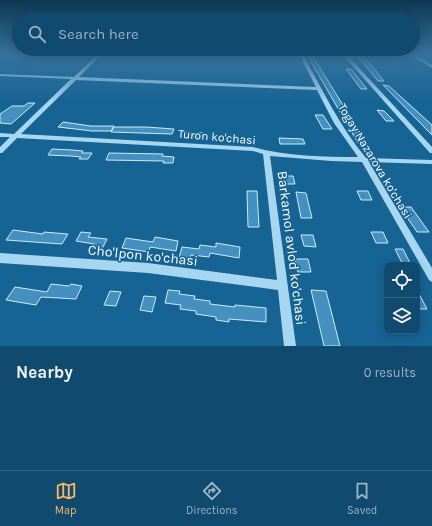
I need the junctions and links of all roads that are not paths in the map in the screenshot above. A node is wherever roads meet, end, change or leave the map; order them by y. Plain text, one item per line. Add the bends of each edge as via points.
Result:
1 (81, 71) edge
2 (310, 71) edge
3 (360, 71) edge
4 (0, 75) edge
5 (74, 78) junction
6 (320, 89) junction
7 (0, 135) edge
8 (16, 136) junction
9 (0, 151) edge
10 (432, 151) edge
11 (266, 153) junction
12 (364, 160) junction
13 (432, 162) edge
14 (0, 258) edge
15 (432, 277) edge
16 (283, 286) junction
17 (290, 346) edge

1 - 5 street
2 - 6 street, Togay Nazarova ko'chasi
3 - 10 street
4 - 5 street
5 - 6 street
5 - 8 street
6 - 12 street, Togay Nazarova ko'chasi via 355,150
7 - 8 street, Turon ko'chasi
8 - 9 street
8 - 11 street, Turon ko'chasi via 253,148
11 - 12 street, Turon ko'chasi
11 - 16 street, Barkamol avlod ko'chasi
12 - 13 street, Turon ko'chasi
12 - 15 street, Togay Nazarova ko'chasi
14 - 16 street, Cho'lpon ko'chasi via 148,268
16 - 17 street, Barkamol avlod ko'chasi

